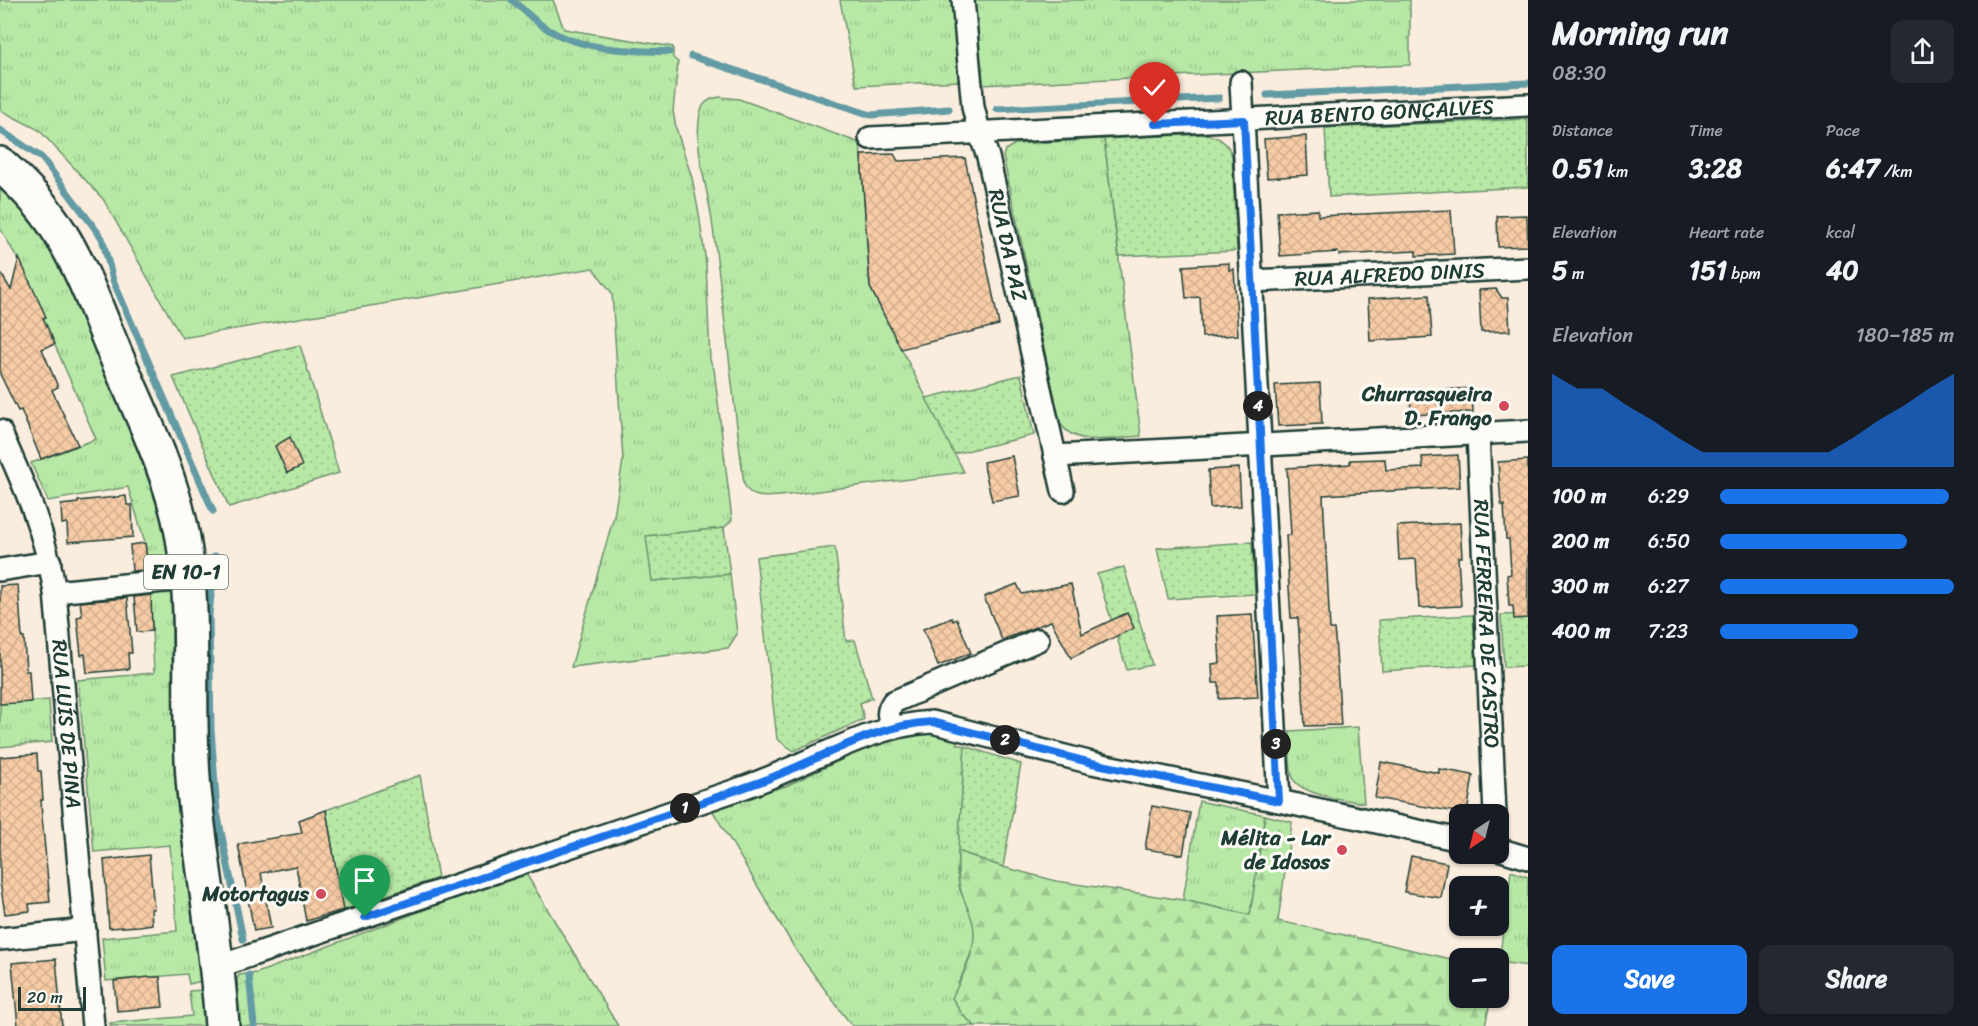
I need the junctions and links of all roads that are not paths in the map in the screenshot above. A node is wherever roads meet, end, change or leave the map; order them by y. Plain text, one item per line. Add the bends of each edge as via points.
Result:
1 (963, 0) edge
2 (1241, 82) dead end
3 (1528, 105) edge
4 (1244, 120) junction
5 (979, 131) junction
6 (870, 138) dead end
7 (0, 164) edge
8 (1528, 268) edge
9 (1252, 281) junction
10 (0, 431) edge
11 (1528, 431) edge
12 (1478, 434) junction
13 (1260, 445) junction
14 (1055, 456) junction
15 (1063, 491) dead end
16 (50, 562) junction
17 (0, 570) edge
18 (174, 580) dead end
19 (55, 592) junction
20 (1038, 640) dead end
21 (893, 727) junction
22 (1279, 801) junction
23 (1496, 804) edge
24 (1449, 838) edge
25 (1509, 852) edge
26 (1528, 858) edge
27 (85, 930) junction
28 (0, 939) edge
29 (217, 967) junction
30 (93, 1026) edge
31 (222, 1026) edge

1 - 5 street, RUA DA PAZ
2 - 4 street
3 - 4 street, RUA BENTO GONÇALVES
4 - 5 street, RUA BENTO GONÇALVES
4 - 9 street
5 - 6 street, RUA BENTO GONÇALVES
5 - 14 street, RUA DA PAZ
7 - 29 main road, EN 10-1 via 43,207 61,234 144,422 176,509 187,579 194,790
8 - 9 street, RUA ALFREDO DINIS
9 - 13 street
10 - 16 street, RUA LUÍS DE PINA via 35,511
11 - 12 street
12 - 13 street
12 - 23 street, RUA FERREIRA DE CASTRO
13 - 14 street
13 - 22 street
14 - 15 street, RUA DA PAZ
16 - 17 street
16 - 19 street, RUA LUÍS DE PINA
18 - 19 street
19 - 27 street, RUA LUÍS DE PINA
20 - 21 street via 893,702 887,715
21 - 22 street via 932,722 1092,763
21 - 29 street via 760,782
22 - 24 street
25 - 26 street
27 - 28 street
27 - 30 street, RUA LUÍS DE PINA
29 - 31 main road, EN 10-1

